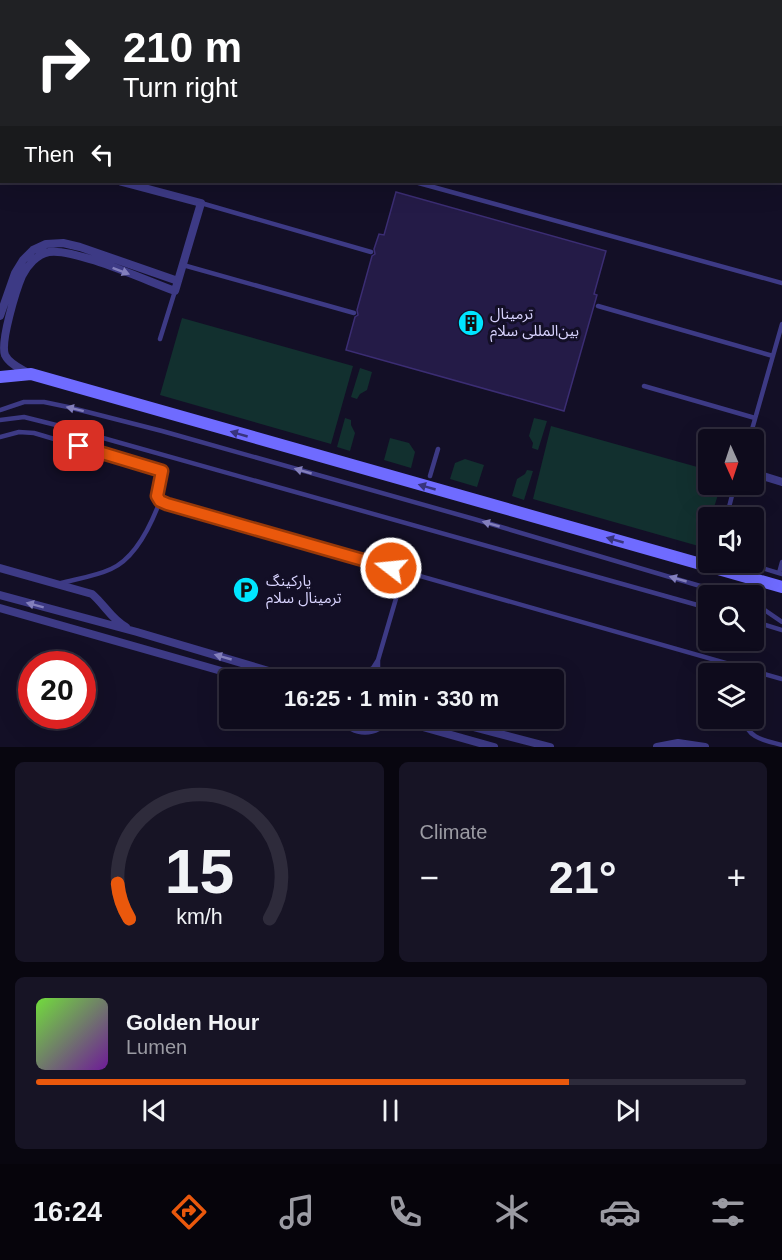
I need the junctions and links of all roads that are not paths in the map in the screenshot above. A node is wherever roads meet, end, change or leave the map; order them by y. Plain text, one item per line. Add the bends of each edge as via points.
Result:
1 (126, 183) edge
2 (419, 183) edge
3 (201, 203) junction
4 (371, 252) dead end
5 (183, 265) junction
6 (178, 280) junction
7 (782, 283) edge
8 (175, 291) junction
9 (598, 306) dead end
10 (354, 313) dead end
11 (0, 316) edge
12 (782, 324) edge
13 (160, 339) dead end
14 (773, 356) junction
15 (31, 374) junction
16 (0, 377) edge
17 (644, 386) dead end
18 (0, 410) edge
19 (755, 418) junction
20 (0, 420) edge
21 (752, 429) edge
22 (0, 437) edge
23 (106, 438) junction
24 (438, 449) dead end
25 (101, 452) junction
26 (430, 476) dead end
27 (764, 477) edge
28 (782, 482) edge
29 (160, 501) junction
30 (698, 560) edge
31 (691, 561) junction
32 (782, 561) edge
33 (0, 568) edge
34 (764, 568) edge
35 (780, 573) edge
36 (402, 578) dead end
37 (58, 584) junction
38 (698, 585) edge
39 (782, 587) edge
40 (0, 595) edge
41 (698, 605) edge
42 (0, 608) edge
43 (764, 610) edge
44 (782, 622) edge
45 (764, 624) edge
46 (782, 630) edge
47 (137, 632) junction
48 (378, 660) junction
49 (727, 663) edge
50 (262, 669) edge
51 (371, 669) edge
52 (378, 669) edge
53 (219, 670) edge
54 (764, 674) edge
55 (782, 679) edge
56 (353, 729) edge
57 (374, 729) edge
58 (430, 729) edge
59 (482, 729) edge
60 (747, 729) edge
61 (781, 745) edge
62 (494, 747) edge
63 (550, 747) edge
64 (657, 747) edge
65 (705, 747) edge

1 - 3 street
2 - 7 lane
3 - 4 lane
3 - 5 street
5 - 6 street
5 - 10 lane
6 - 8 street
6 - 11 street via 80,247 46,244 33,249 23,260
8 - 13 lane
15 -> 8 street via 6,357 3,339 22,276 38,257 48,252 79,255
9 - 14 lane
12 - 14 lane
14 - 19 lane
15 - 16 street
31 -> 15 street
17 - 19 lane
38 -> 18 lane via 68,407 24,402
19 - 21 lane
20 - 23 lane via 24,417
22 - 25 lane via 34,433
23 - 25 lane
23 - 41 lane
24 - 26 lane
25 - 29 lane via 162,471 157,489
27 - 28 street
29 - 37 lane via 138,544 120,564
29 - 49 lane
30 - 31 lane
31 - 39 street
32 - 35 lane
33 - 37 street
34 - 35 lane
36 - 48 lane
37 - 47 street via 92,594 121,624
47 -> 40 street
42 - 53 street
43 - 44 lane
45 - 46 lane
50 -> 47 street
48 - 51 lane
48 - 52 lane
54 - 55 lane
56 - 57 street
58 - 62 street
59 - 63 street
60 - 61 lane via 759,738
64 - 65 street via 678,743

